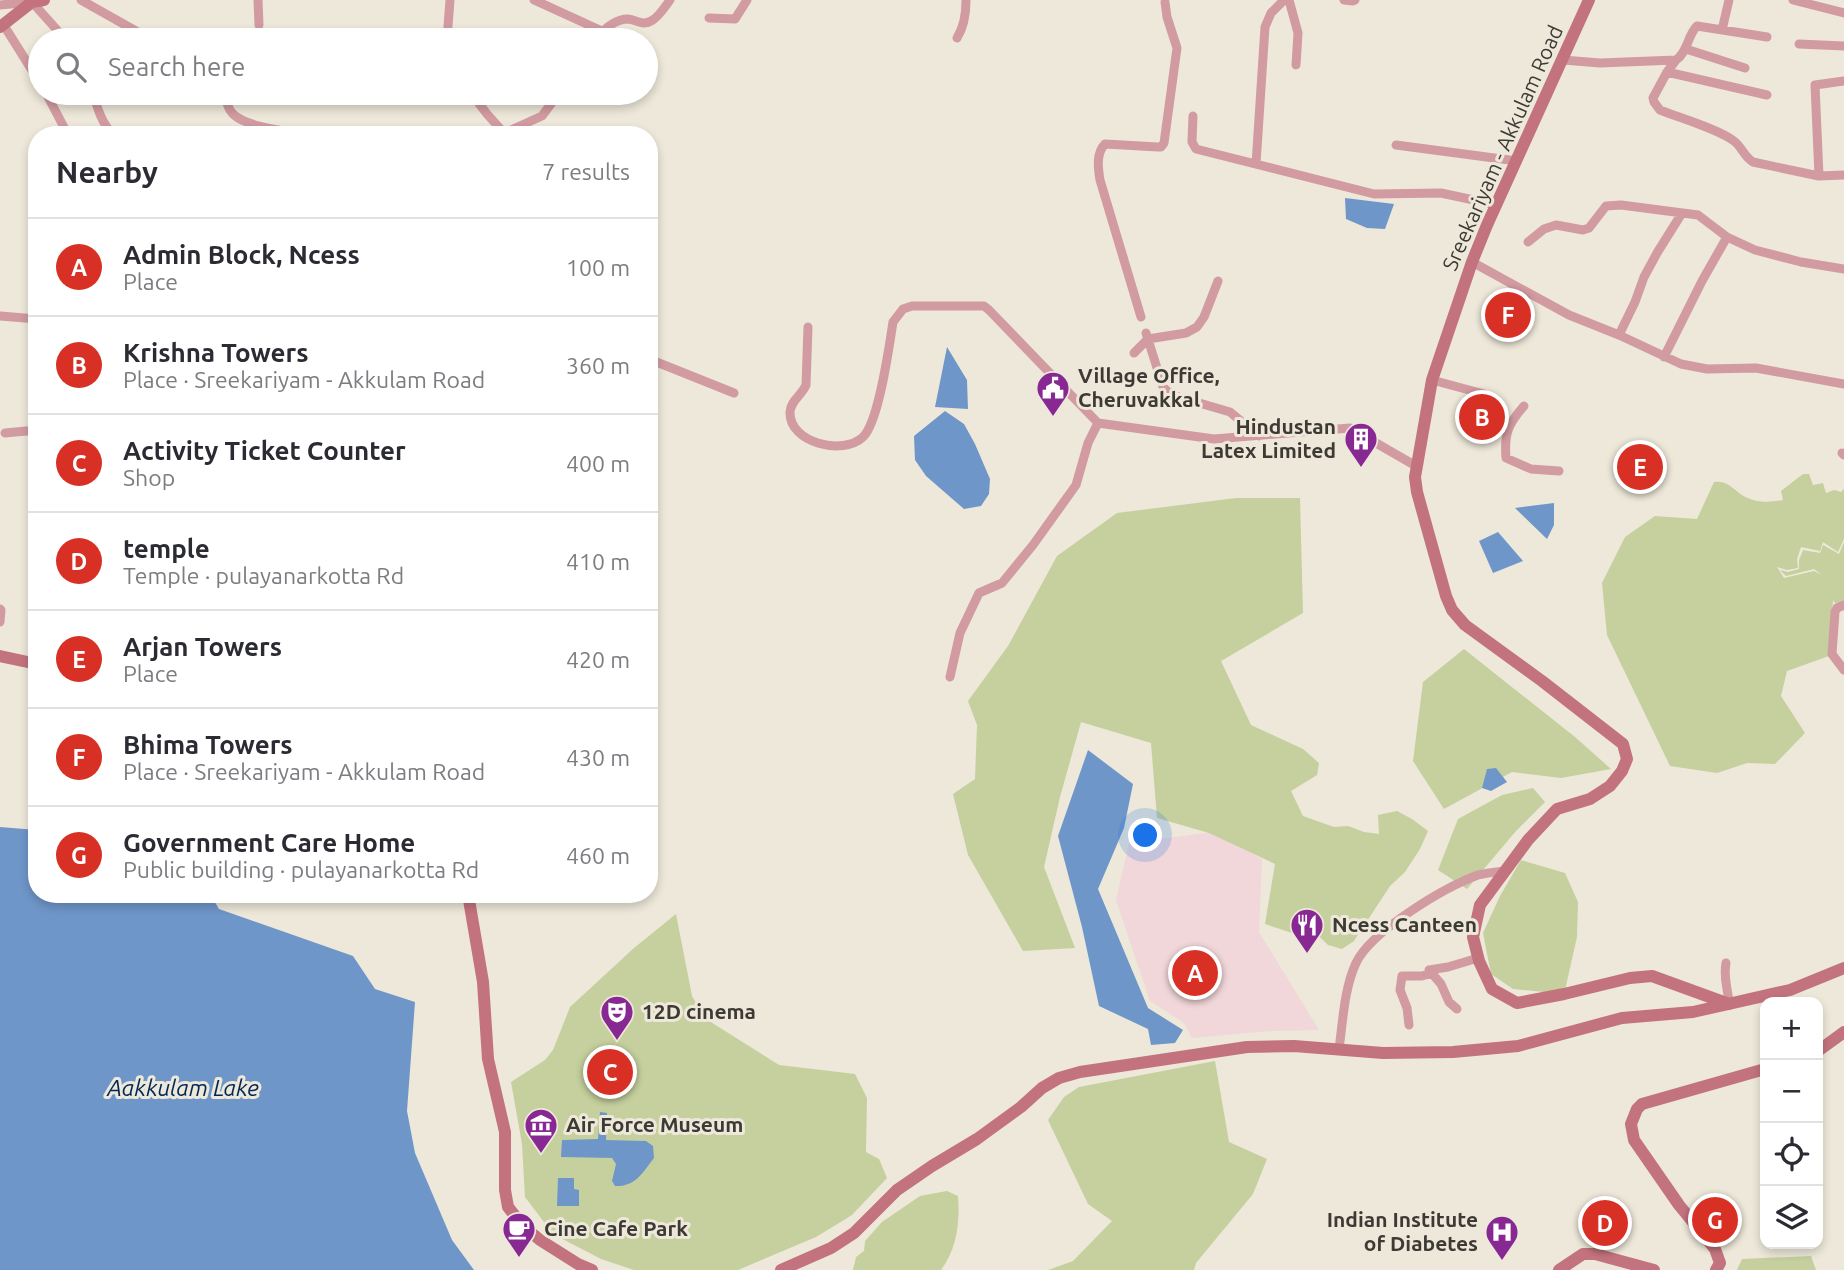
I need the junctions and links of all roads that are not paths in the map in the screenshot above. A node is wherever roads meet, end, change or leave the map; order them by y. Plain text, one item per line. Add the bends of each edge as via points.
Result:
1 (81, 0) edge
2 (258, 0) edge
3 (450, 0) edge
4 (534, 0) edge
5 (670, 0) edge
6 (747, 0) edge
7 (966, 0) edge
8 (1286, 0) edge
9 (1343, 0) edge
10 (1355, 0) edge
11 (1589, 0) edge
12 (1728, 0) edge
13 (1793, 0) edge
14 (38, 1) edge
15 (1166, 2) dead end
16 (0, 5) edge
17 (1844, 13) edge
18 (709, 18) dead end
19 (2, 25) edge
20 (259, 25) dead end
21 (57, 28) edge
22 (131, 28) edge
23 (448, 28) edge
24 (595, 28) edge
25 (606, 28) edge
26 (1722, 30) junction
27 (1767, 37) dead end
28 (957, 38) dead end
29 (1800, 44) dead end
30 (1686, 49) junction
31 (1844, 49) edge
32 (1563, 60) junction
33 (1676, 60) junction
34 (28, 65) edge
35 (1296, 65) dead end
36 (1745, 68) dead end
37 (1667, 72) junction
38 (1844, 81) edge
39 (1767, 95) dead end
40 (52, 105) edge
41 (97, 105) edge
42 (228, 105) edge
43 (480, 105) edge
44 (550, 105) edge
45 (1193, 116) dead end
46 (63, 126) edge
47 (106, 126) edge
48 (261, 126) edge
49 (496, 126) edge
50 (520, 126) edge
51 (1396, 145) dead end
52 (1517, 161) junction
53 (1256, 164) junction
54 (1844, 175) edge
55 (1819, 176) junction
56 (1497, 205) junction
57 (1682, 213) junction
58 (1727, 237) junction
59 (1528, 242) dead end
60 (1472, 262) junction
61 (1844, 269) edge
62 (1218, 281) dead end
63 (0, 316) edge
64 (1141, 317) dead end
65 (28, 318) edge
66 (808, 327) dead end
67 (1619, 335) junction
68 (1147, 336) junction
69 (1134, 353) dead end
70 (1664, 357) junction
71 (658, 363) edge
72 (1432, 380) junction
73 (1844, 384) edge
74 (734, 393) dead end
75 (1484, 394) dead end
76 (1524, 406) dead end
77 (1098, 423) junction
78 (28, 431) edge
79 (5, 433) dead end
80 (1259, 436) junction
81 (1416, 466) junction
82 (1559, 471) dead end
83 (1844, 605) edge
84 (0, 609) edge
85 (0, 622) edge
86 (0, 656) edge
87 (28, 662) edge
88 (1844, 670) edge
89 (950, 677) dead end
90 (1505, 871) junction
91 (471, 903) edge
92 (1478, 958) junction
93 (1726, 963) dead end
94 (1844, 968) edge
95 (1432, 973) junction
96 (1730, 1004) junction
97 (1457, 1009) dead end
98 (1409, 1025) dead end
99 (1844, 1032) edge
100 (1823, 1048) edge
101 (1339, 1049) junction
102 (1760, 1070) edge
103 (592, 1270) edge
104 (781, 1270) edge
105 (1559, 1270) edge
106 (1654, 1270) edge
107 (1716, 1270) edge

1 - 22 street
2 - 20 street
3 - 23 street
4 - 24 street
5 - 25 street via 652,21 641,24 627,19
6 - 18 street via 734,19
7 - 28 street
8 - 35 street via 1298,33
8 - 53 street via 1271,13 1265,27
9 - 10 street
11 - 32 main road, Sreekariyam - Akkulam Road
12 - 26 street
13 - 17 street
14 - 16 street
14 - 19 main road
14 - 21 street
15 - 64 street via 1177,48 1164,143 1158,148 1105,144 1097,166
19 - 34 street
26 - 27 street
26 - 30 street via 1697,26
29 - 31 street
30 - 33 street
30 - 36 street
32 - 33 street
32 - 52 main road, Sreekariyam - Akkulam Road
33 - 37 street
37 - 39 street
37 - 55 street via 1653,98 1660,110 1736,142 1753,162
38 - 55 street via 1815,85
40 - 46 street
41 - 47 street
42 - 48 street via 242,120
43 - 49 street
44 - 50 street via 542,116
45 - 53 street via 1193,147
51 - 52 street
52 - 56 main road, Sreekariyam - Akkulam Road
53 - 56 street via 1374,194 1441,193
54 - 55 street
56 - 60 main road, Sreekariyam - Akkulam Road
57 - 58 street via 1698,215
57 - 59 street via 1606,206 1589,228 1556,225
57 - 67 street via 1644,277
58 - 61 street via 1772,256
58 - 70 street
60 - 67 street via 1569,315
60 - 72 main road, Sreekariyam - Akkulam Road
62 - 68 street via 1197,327 1186,333
63 - 65 street
66 - 77 street via 806,385 790,410 794,426 810,441 831,446 864,436 873,419 893,322 903,309 912,306 984,306
67 - 70 street
68 - 69 street
68 - 80 street via 1166,391 1230,412
70 - 73 street via 1707,369 1756,368
71 - 74 street
72 - 75 street
72 - 81 main road, Sreekariyam - Akkulam Road
76 - 82 street via 1510,421 1506,458 1531,469
77 - 80 street via 1214,439
77 - 89 street via 1076,485 1002,583 979,593 960,633
78 - 79 street
80 - 81 street via 1350,428
81 - 90 main road, Sreekariyam - Akkulam Road via 1417,492 1452,610 1465,625 1623,744 1627,759 1610,786 1590,799 1557,809
83 - 88 street via 1835,612 1832,654
84 - 85 street
86 - 87 main road
90 - 92 main road, Sreekariyam - Akkulam Road via 1480,905 1473,937
90 - 101 street via 1479,875 1439,894 1367,947 1351,978
91 - 103 main road via 488,1059 505,1132 508,1207 540,1240
92 - 95 street via 1429,970
92 - 96 main road, Sreekariyam - Akkulam Road via 1492,989 1517,1003 1652,976
93 - 96 street via 1723,978
94 - 96 main road via 1790,990
95 - 97 street
95 - 98 street via 1402,976 1400,990
96 - 101 main road via 1622,1018 1507,1048 1383,1053
99 - 100 main road
101 - 104 main road via 1247,1047 1059,1079 897,1191 853,1233
102 - 107 main road via 1642,1104 1631,1124 1634,1140 1715,1249 1720,1263
105 - 106 main road via 1583,1254 1594,1254

